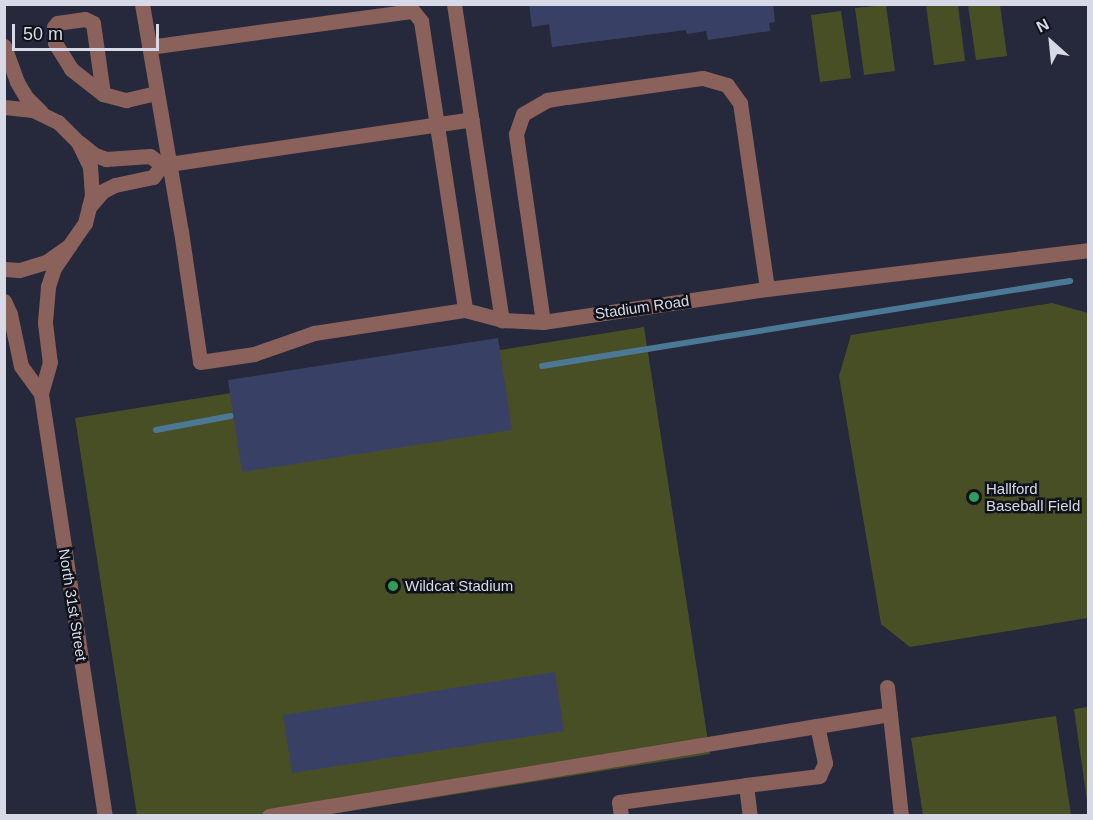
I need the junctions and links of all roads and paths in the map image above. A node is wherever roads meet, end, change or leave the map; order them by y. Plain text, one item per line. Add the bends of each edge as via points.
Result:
1 (142, 4) edge
2 (454, 4) edge
3 (4, 46) edge
4 (149, 47) junction
5 (157, 93) junction
6 (103, 94) junction
7 (4, 107) edge
8 (43, 115) junction
9 (471, 119) junction
10 (437, 124) junction
11 (78, 142) junction
12 (165, 165) junction
13 (89, 207) junction
14 (69, 246) junction
15 (1089, 250) edge
16 (4, 269) edge
17 (767, 289) junction
18 (4, 302) edge
19 (465, 310) junction
20 (502, 320) junction
21 (543, 322) junction
22 (41, 394) junction
23 (887, 687) dead end
24 (890, 714) junction
25 (817, 726) junction
26 (746, 785) junction
27 (105, 816) edge
28 (269, 816) edge
29 (621, 816) edge
30 (750, 816) edge
31 (901, 816) edge

1 - 4 street
2 - 9 street
3 - 8 street via 17,82
4 - 5 street
4 - 10 street via 413,10 421,21
5 - 6 street via 126,100
5 - 12 street
6 - 6 street via 71,69 55,43 57,23 86,19 93,23
7 - 8 street
8 - 11 street via 58,122
9 - 10 street
9 - 20 street
10 - 12 street
10 - 19 street
11 - 12 street via 106,159 150,156
11 - 13 street via 90,167
12 - 13 street via 153,177 103,191
12 - 19 street, Stadium Road via 200,362 254,354 314,333
13 - 14 street, North 31st Street via 85,223
14 - 16 street via 46,262 19,270
14 - 22 street, North 31st Street via 54,268 48,287 45,323 50,362
15 - 17 street, Stadium Road
17 - 21 street, Stadium Road
17 - 21 street via 740,104 727,85 703,78 567,97 547,100 523,114 516,134
18 - 22 street, North 31st Street via 21,366
19 - 20 street, Stadium Road
20 - 21 street, Stadium Road
22 - 27 street, North 31st Street
23 - 24 street
24 - 25 street
24 - 31 street
25 - 26 street via 825,763 819,776
25 - 28 street
26 - 29 street via 619,802
26 - 30 street

